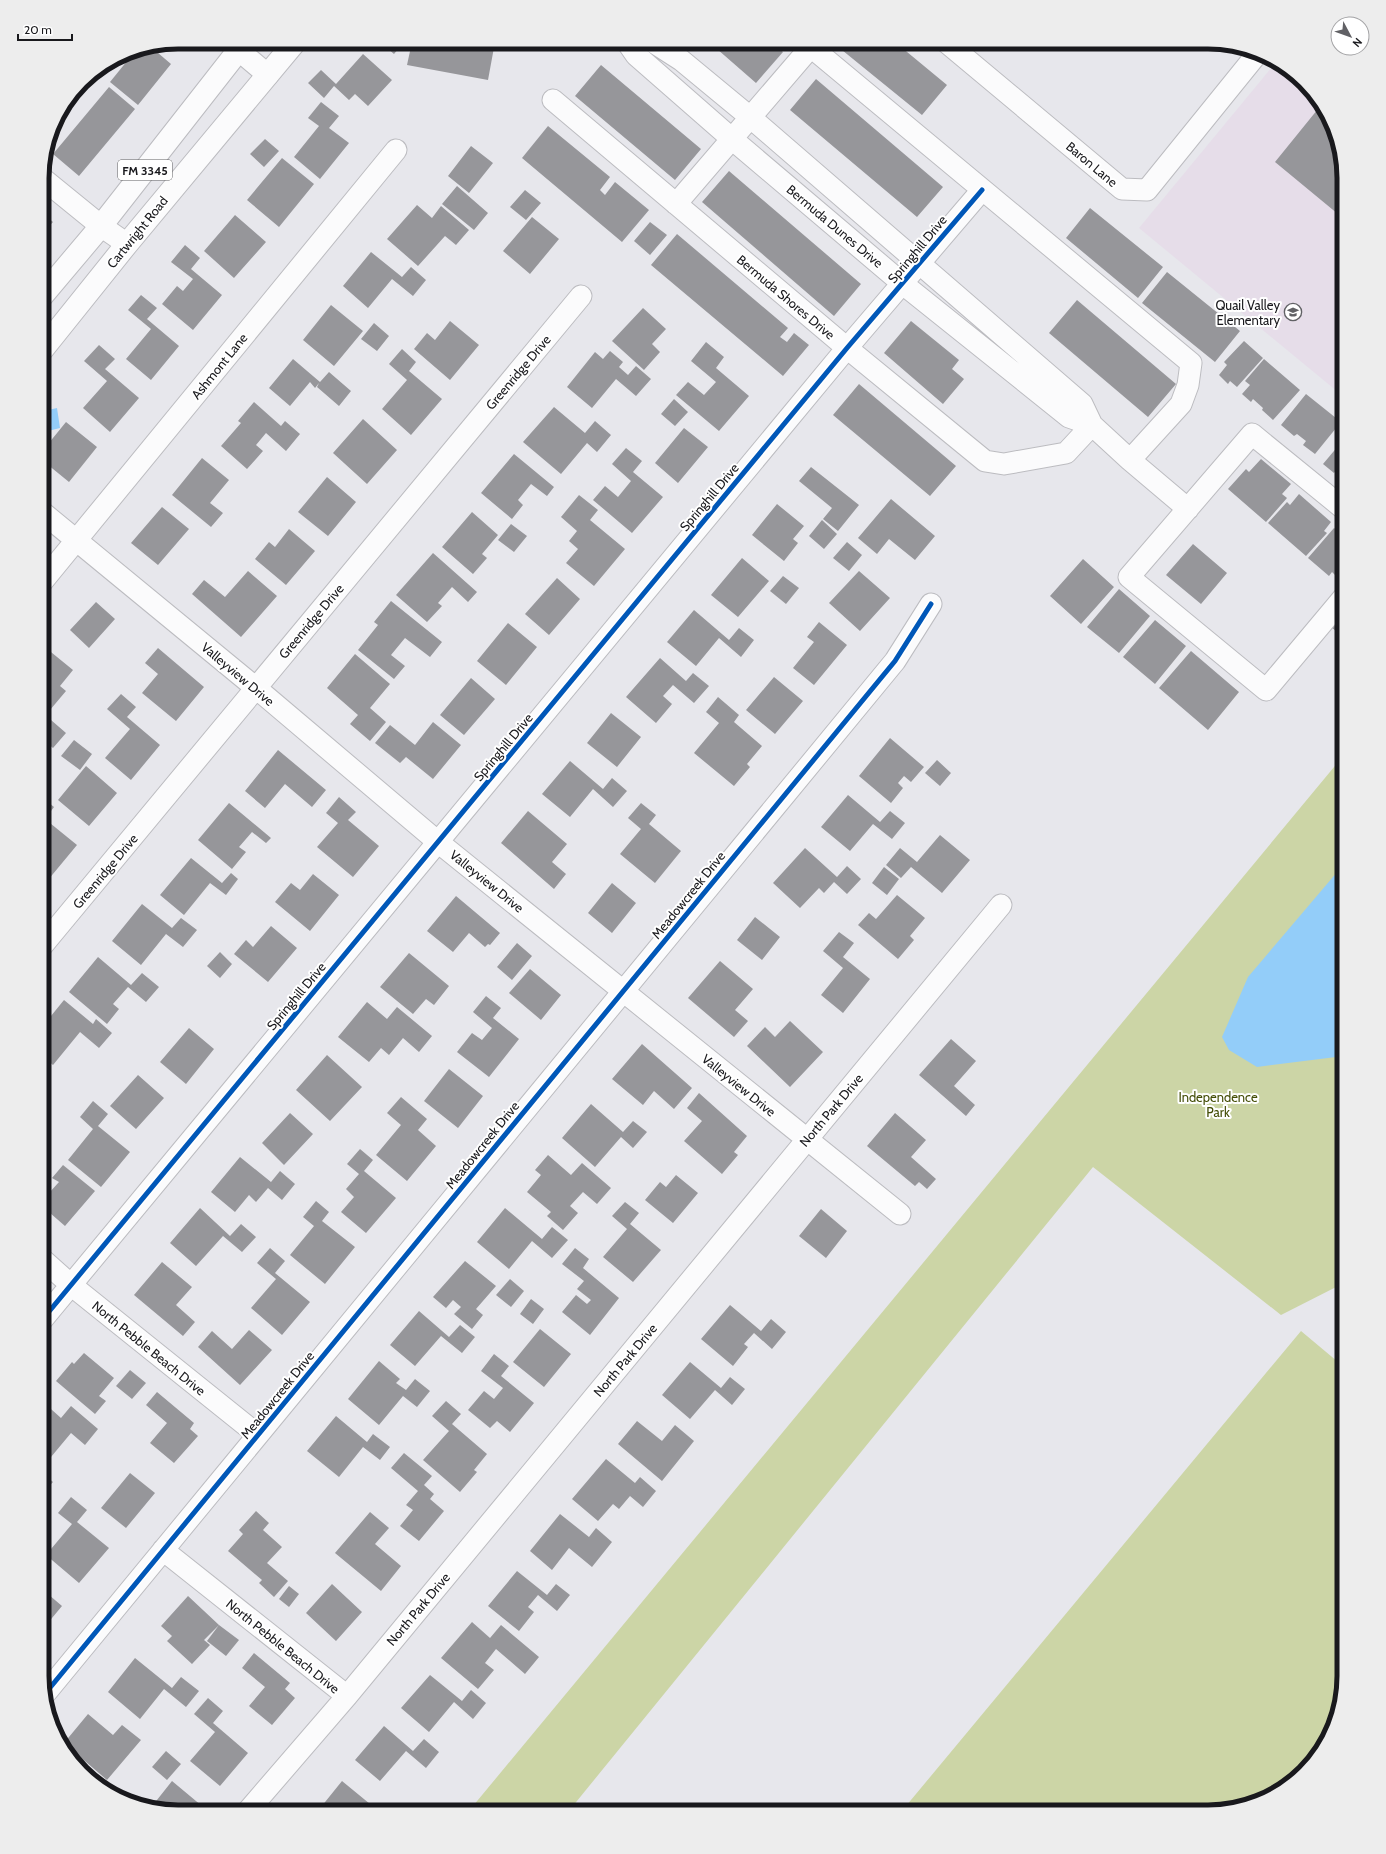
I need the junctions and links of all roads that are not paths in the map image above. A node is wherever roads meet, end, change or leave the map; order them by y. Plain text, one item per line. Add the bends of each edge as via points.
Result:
1 (234, 49) edge
2 (241, 49) edge
3 (289, 49) edge
4 (632, 49) edge
5 (664, 49) edge
6 (806, 49) edge
7 (816, 49) edge
8 (954, 49) edge
9 (1254, 58) edge
10 (268, 75) junction
11 (553, 100) dead end
12 (750, 117) junction
13 (732, 139) junction
14 (396, 150) dead end
15 (49, 184) edge
16 (982, 190) junction
17 (676, 204) junction
18 (100, 226) junction
19 (127, 244) junction
20 (919, 263) junction
21 (903, 284) junction
22 (49, 288) edge
23 (581, 296) dead end
24 (49, 341) edge
25 (847, 348) junction
26 (1092, 425) junction
27 (1130, 460) junction
28 (1337, 503) edge
29 (1188, 509) junction
30 (49, 518) edge
31 (77, 540) junction
32 (49, 574) edge
33 (931, 604) dead end
34 (1337, 604) edge
35 (256, 688) junction
36 (438, 842) junction
37 (1001, 905) dead end
38 (49, 938) edge
39 (623, 991) junction
40 (807, 1139) junction
41 (900, 1214) dead end
42 (49, 1265) edge
43 (71, 1285) junction
44 (49, 1312) edge
45 (258, 1435) junction
46 (164, 1550) junction
47 (49, 1688) edge
48 (347, 1696) junction
49 (252, 1805) edge

1 - 18 main road, FM 3345
2 - 10 street
3 - 10 main road, Cartwright Road / FM 3345
4 - 13 street, Bermuda Dunes Drive
5 - 12 street, Bermuda Dunes Drive
6 - 12 street
7 - 16 street
8 - 9 street, Baron Lane via 1122,189 1147,190
10 - 19 main road, Cartwright Road / FM 3345
11 - 17 street, Bermuda Shores Drive
12 - 13 street
12 - 20 street, Bermuda Dunes Drive
13 - 17 street
13 - 21 street, Bermuda Dunes Drive
14 - 31 street, Ashmont Lane
15 - 18 street
16 - 20 street, Springhill Drive
16 - 27 street via 1191,363 1188,385 1180,404
17 - 25 street, Bermuda Shores Drive
18 - 19 street
18 - 22 main road, FM 3345
19 - 24 main road, Cartwright Road / FM 3345
20 - 21 street, Springhill Drive
20 - 26 street, Bermuda Dunes Drive via 1082,404
21 - 25 street, Springhill Drive
21 - 26 street, Bermuda Dunes Drive via 1069,417
23 - 35 street, Greenridge Drive
25 - 26 street, Bermuda Shores Drive via 985,461 1004,464 1066,452
25 - 36 street, Springhill Drive
26 - 27 street, Bermuda Dunes Drive
27 - 29 street, Bermuda Dunes Drive
28 - 29 street via 1252,434
29 - 34 street via 1128,577 1266,690
30 - 31 street, Valleyview Drive
31 - 32 street, Ashmont Lane
31 - 35 street, Valleyview Drive
33 - 39 street, Meadowcreek Drive via 895,661
35 - 36 street, Valleyview Drive
35 - 38 street, Greenridge Drive
36 - 39 street, Valleyview Drive
36 - 43 street, Springhill Drive
37 - 40 street, North Park Drive
39 - 40 street, Valleyview Drive
39 - 45 street, Meadowcreek Drive
40 - 41 street, Valleyview Drive
40 - 48 street, North Park Drive
42 - 43 street, North Pebble Beach Drive
43 - 44 street, Springhill Drive
43 - 45 street, North Pebble Beach Drive
45 - 46 street, Meadowcreek Drive
46 - 47 street, Meadowcreek Drive
46 - 48 street, North Pebble Beach Drive
48 - 49 street, North Park Drive

